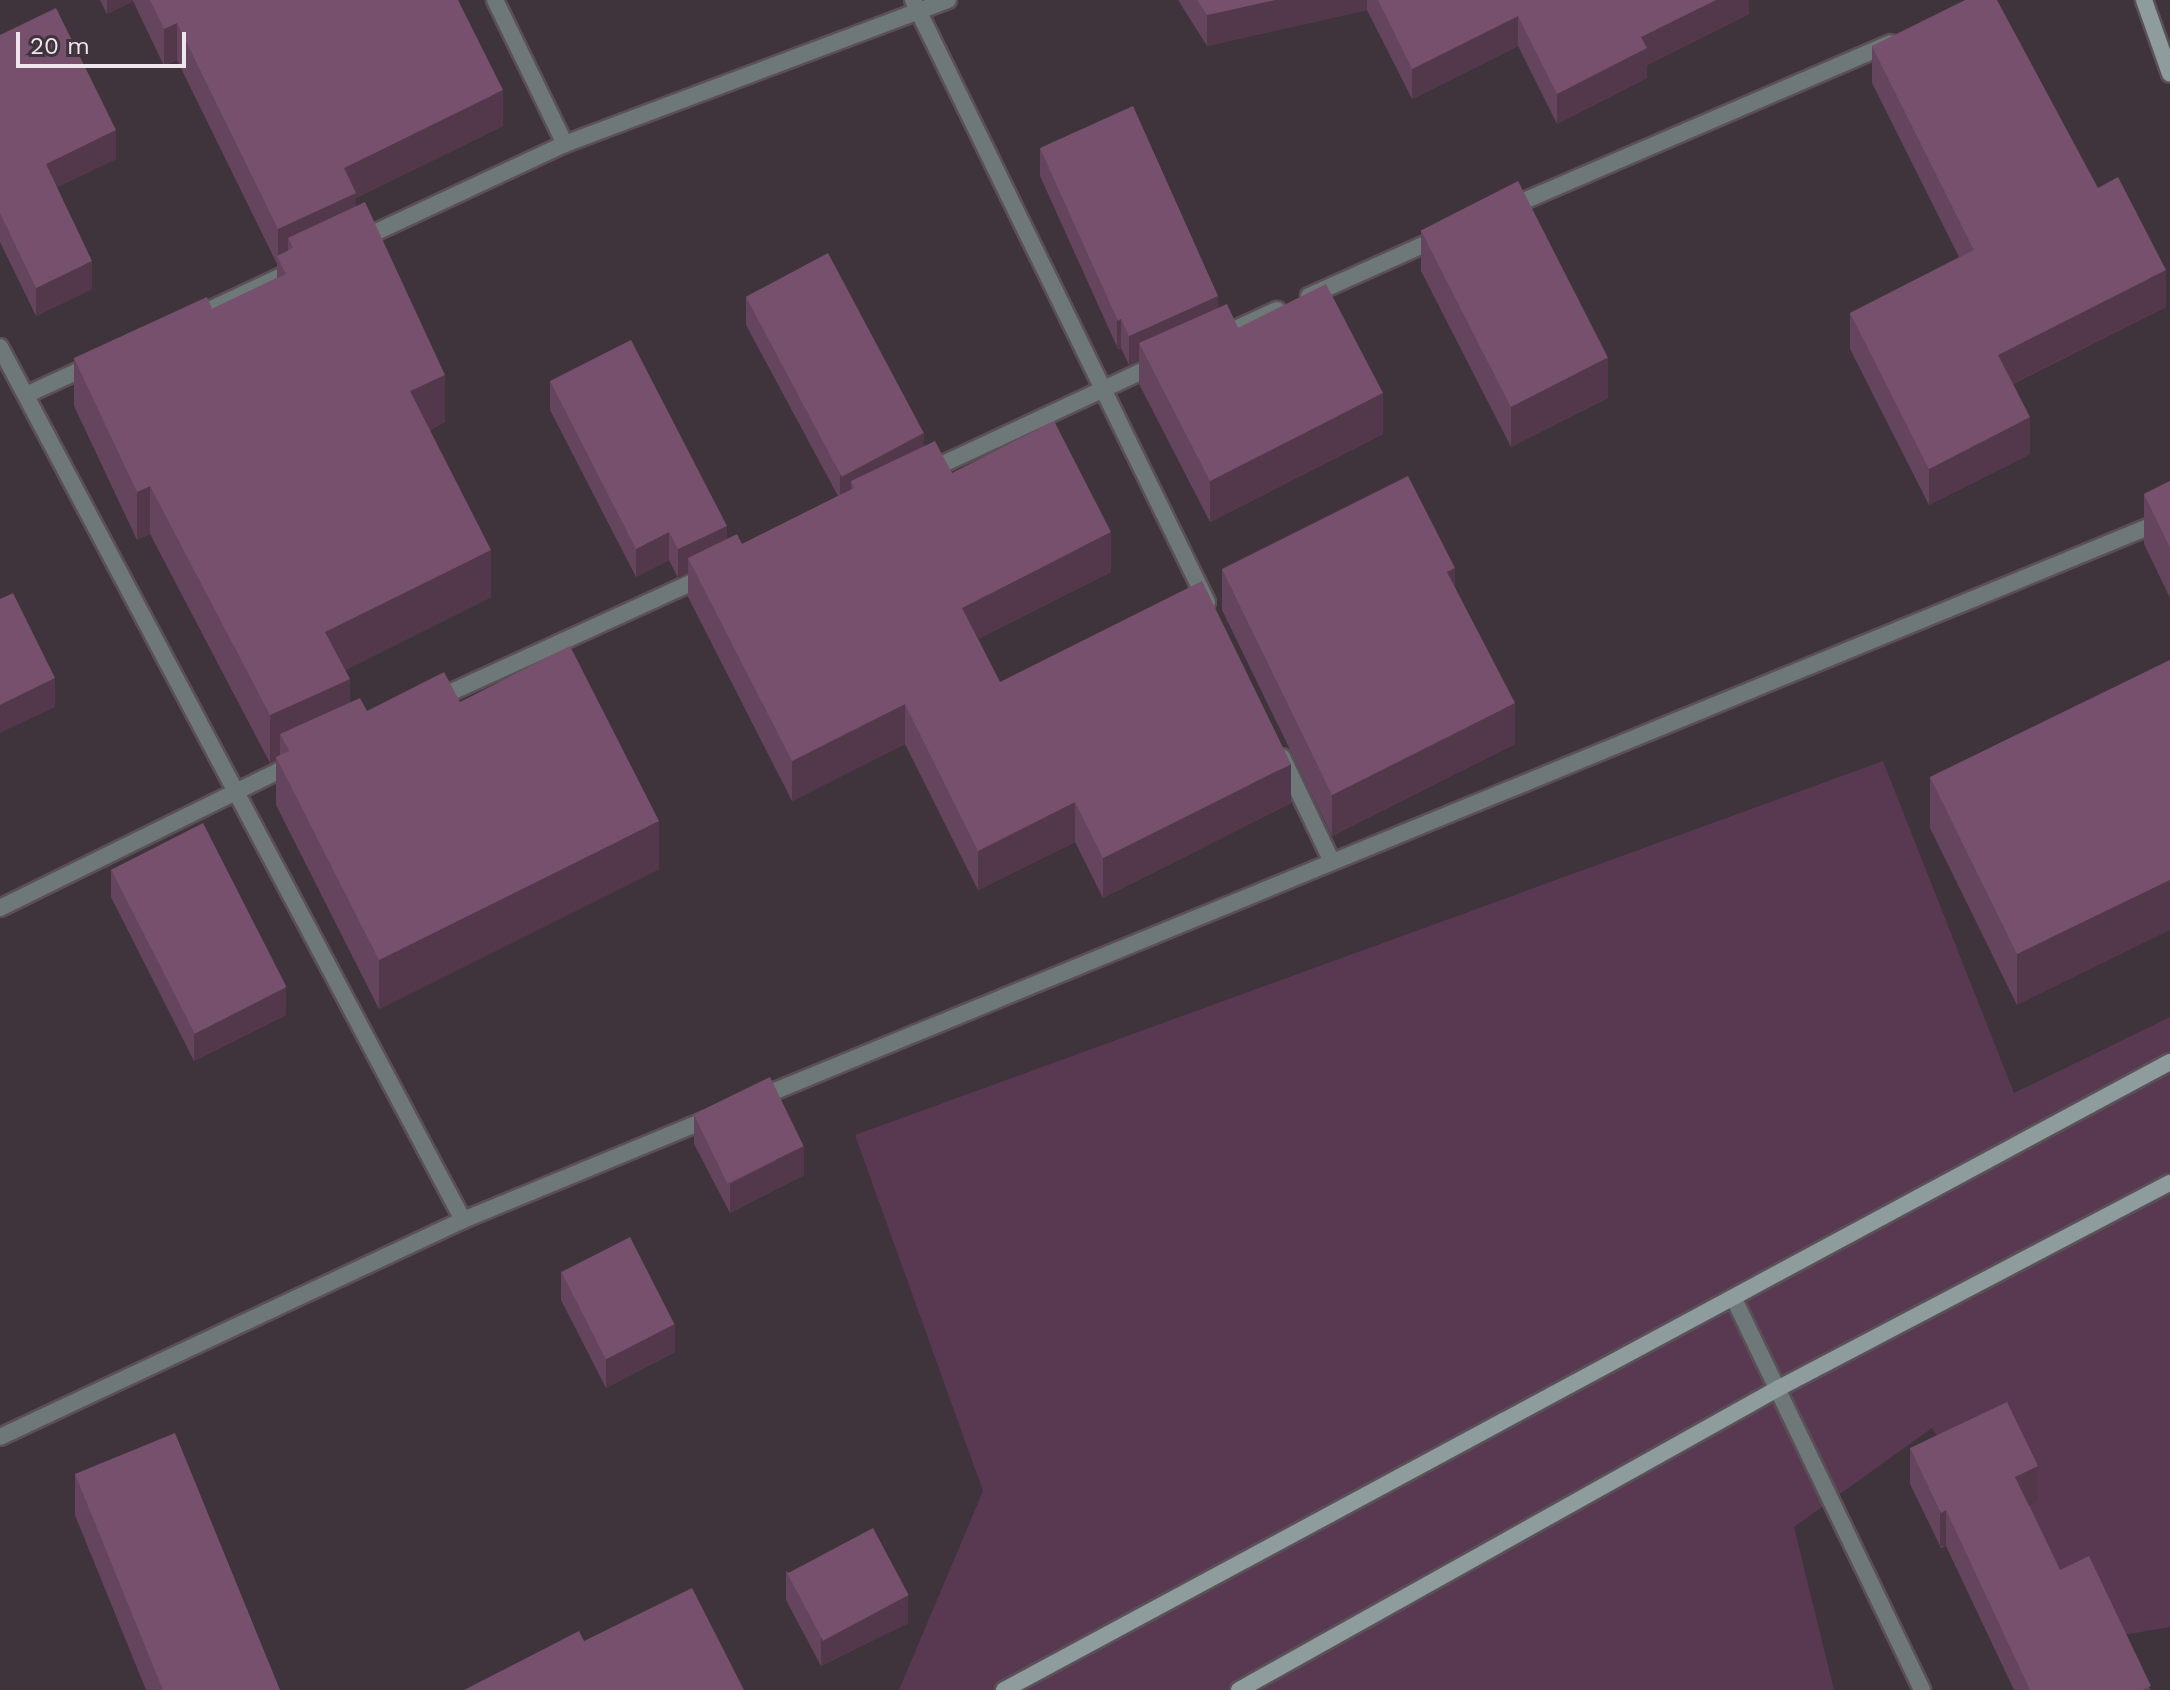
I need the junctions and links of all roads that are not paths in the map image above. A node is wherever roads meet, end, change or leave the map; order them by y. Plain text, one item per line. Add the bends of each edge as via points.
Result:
1 (495, 0) edge
2 (948, 0) edge
3 (2144, 0) edge
4 (916, 6) edge
5 (1903, 37) edge
6 (2170, 74) edge
7 (565, 144) junction
8 (1497, 212) edge
9 (1454, 231) edge
10 (338, 250) edge
11 (296, 270) edge
12 (182, 322) edge
13 (1206, 342) edge
14 (0, 347) edge
15 (111, 355) edge
16 (1177, 355) edge
17 (1104, 388) junction
18 (26, 395) junction
19 (918, 476) edge
20 (2170, 518) edge
21 (717, 571) edge
22 (1215, 617) edge
23 (419, 707) edge
24 (1277, 747) edge
25 (306, 758) edge
26 (236, 790) junction
27 (1332, 862) junction
28 (0, 908) edge
29 (2170, 1062) edge
30 (2170, 1183) edge
31 (463, 1220) junction
32 (1734, 1299) junction
33 (1779, 1388) junction
34 (0, 1437) edge
35 (1004, 1690) edge
36 (1239, 1690) edge
37 (1922, 1690) edge

1 - 7 street
2 - 4 street
3 - 6 street
4 - 7 street
4 - 17 street
5 - 8 street
7 - 10 street
9 - 13 street
11 - 12 street
14 - 18 street
15 - 18 street
16 - 17 street
17 - 19 street
17 - 22 street
18 - 26 street
20 - 27 street
21 - 23 street
24 - 27 street
25 - 26 street
26 - 28 street
26 - 31 street
27 - 31 street
29 - 32 street
30 - 33 street
31 - 34 street
32 - 33 street
32 - 35 street
33 - 36 street
33 - 37 street

